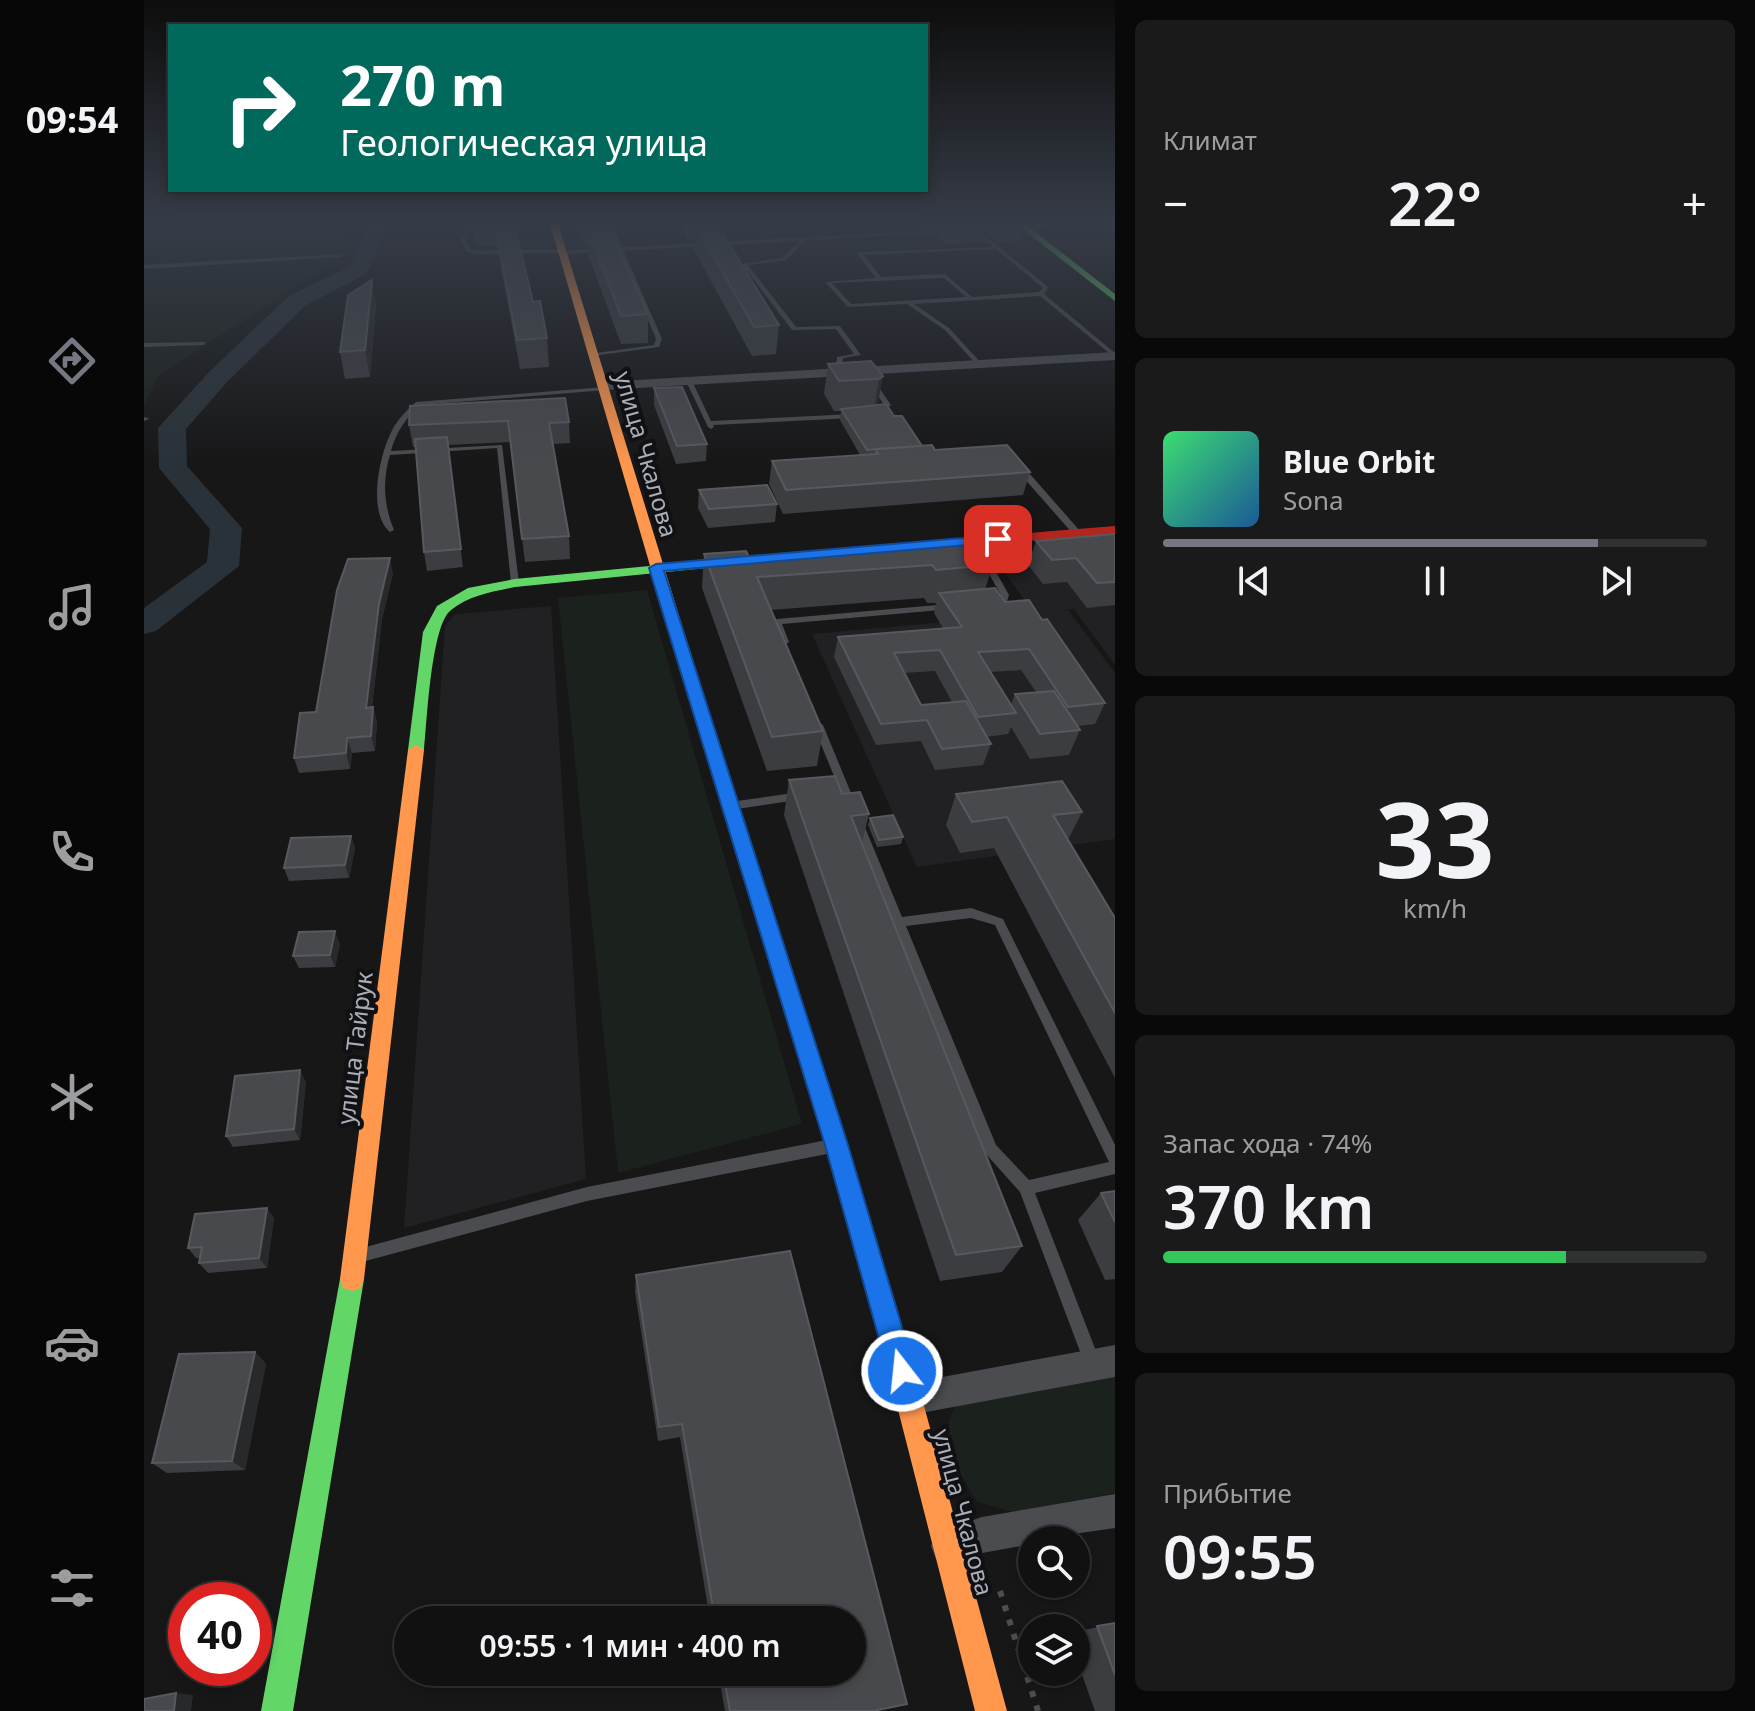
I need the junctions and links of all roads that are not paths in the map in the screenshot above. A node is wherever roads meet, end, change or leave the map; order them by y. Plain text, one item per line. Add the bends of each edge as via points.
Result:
1 (577, 304) edge
2 (644, 304) edge
3 (775, 304) edge
4 (848, 304) edge
5 (881, 304) edge
6 (910, 304) edge
7 (1053, 304) edge
8 (203, 343) dead end
9 (144, 345) edge
10 (592, 354) junction
11 (1115, 356) edge
12 (979, 364) junction
13 (863, 370) junction
14 (839, 372) junction
15 (689, 381) junction
16 (604, 387) junction
17 (387, 453) junction
18 (1012, 458) edge
19 (390, 530) dead end
20 (1115, 530) edge
21 (1077, 533) junction
22 (846, 552) edge
23 (982, 554) edge
24 (767, 558) edge
25 (656, 568) junction
26 (515, 583) junction
27 (973, 604) edge
28 (958, 606) edge
29 (788, 650) edge
30 (810, 706) edge
31 (844, 790) junction
32 (830, 792) edge
33 (816, 794) edge
34 (730, 806) junction
35 (898, 922) junction
36 (837, 1145) junction
37 (1115, 1160) edge
38 (1115, 1167) edge
39 (1026, 1188) junction
40 (352, 1258) junction
41 (1104, 1363) edge
42 (910, 1399) junction
43 (1115, 1511) edge
44 (949, 1546) junction
45 (277, 1711) edge
46 (991, 1711) edge

1 - 10 street, улица Чкалова
2 - 10 lane via 657,346
3 - 14 lane via 794,329 838,327 858,355 840,357
4 - 5 lane
6 - 12 lane via 947,329
7 - 11 lane
8 - 9 lane
10 - 16 street, улица Чкалова
11 - 12 street
12 - 13 street
13 - 14 street
13 - 15 lane via 888,405 877,414 711,427
14 - 15 street
15 - 16 street
16 - 17 lane via 418,403 390,434
16 - 25 street, улица Чкалова
17 - 19 lane via 384,520
17 - 26 lane via 500,446
18 - 21 lane
20 - 21 street
21 - 22 street
23 - 27 lane via 1005,595 1003,602
24 - 25 street, улица Тайрук
25 - 26 street, улица Тайрук
25 - 34 street, улица Чкалова
26 - 40 street, улица Тайрук via 473,591 442,609 430,632
28 - 29 lane via 777,622
30 - 31 lane
31 - 32 lane
31 - 35 lane
33 - 34 lane
34 - 36 street, улица Чкалова
35 - 37 lane via 971,913 999,922
35 - 39 lane via 991,1149
36 - 40 lane via 587,1194
36 - 42 street, улица Чкалова
38 - 39 lane
39 - 41 lane
40 - 45 street, улица Тайрук via 349,1304
41 - 42 street
42 - 44 street, улица Чкалова
43 - 44 street
44 - 46 street, улица Чкалова

